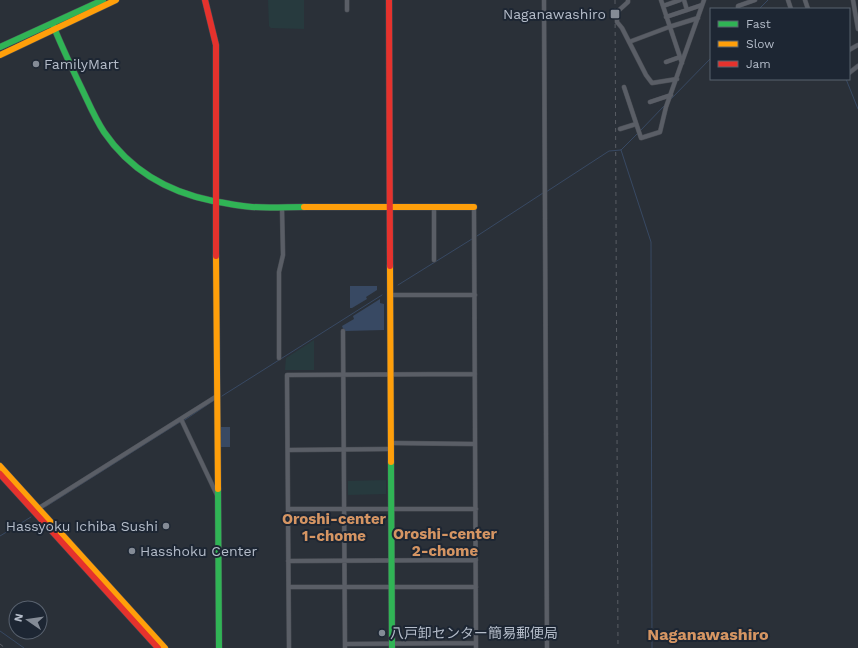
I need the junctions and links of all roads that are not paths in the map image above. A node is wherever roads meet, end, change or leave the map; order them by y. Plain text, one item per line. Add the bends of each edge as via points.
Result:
1 (104, 0) edge
2 (116, 0) edge
3 (205, 0) edge
4 (347, 0) edge
5 (389, 0) edge
6 (544, 0) edge
7 (628, 0) edge
8 (661, 0) edge
9 (680, 0) edge
10 (684, 0) edge
11 (755, 0) edge
12 (853, 0) edge
13 (703, 2) edge
14 (663, 6) junction
15 (738, 8) edge
16 (347, 10) dead end
17 (687, 10) junction
18 (666, 17) junction
19 (698, 18) junction
20 (53, 27) junction
21 (669, 27) junction
22 (858, 29) edge
23 (629, 42) junction
24 (0, 47) edge
25 (0, 55) edge
26 (680, 57) junction
27 (666, 62) dead end
28 (682, 64) junction
29 (677, 79) junction
30 (624, 87) dead end
31 (671, 95) junction
32 (650, 102) dead end
33 (636, 124) junction
34 (620, 129) dead end
35 (216, 202) junction
36 (390, 207) junction
37 (434, 207) junction
38 (474, 207) joint
39 (282, 208) junction
40 (434, 260) dead end
41 (391, 295) junction
42 (475, 295) junction
43 (343, 331) dead end
44 (279, 358) dead end
45 (343, 374) junction
46 (391, 374) junction
47 (475, 374) junction
48 (217, 396) junction
49 (181, 419) junction
50 (475, 444) junction
51 (391, 446) junction
52 (344, 449) junction
53 (288, 450) junction
54 (0, 466) edge
55 (0, 474) edge
56 (218, 497) junction
57 (39, 508) junction
58 (288, 509) junction
59 (344, 509) junction
60 (392, 509) junction
61 (476, 509) junction
62 (344, 560) junction
63 (392, 560) junction
64 (476, 560) junction
65 (288, 561) junction
66 (288, 587) junction
67 (392, 587) junction
68 (476, 587) junction
69 (344, 588) junction
70 (345, 646) edge
71 (392, 646) edge
72 (476, 646) edge
73 (158, 648) edge
74 (165, 648) edge
75 (219, 648) edge
76 (289, 648) edge
77 (547, 648) edge

1 - 20 main road
2 - 20 main road
3 - 35 main road via 216,40
4 - 16 street
5 - 36 main road
6 - 77 street
7 - 23 street via 617,12 616,20
8 - 14 street
9 - 14 street
10 - 17 street
11 - 15 street
12 - 22 street
13 - 17 street
13 - 19 street
14 - 18 street
17 - 18 street
18 - 21 street
19 - 21 street
19 - 28 street
20 - 24 main road
20 - 25 main road
20 - 35 main road via 95,116 124,156 167,187
21 - 23 street
21 - 26 street
23 - 29 street via 652,83
26 - 27 street
26 - 28 street
28 - 29 street
29 - 31 street
30 - 33 street
31 - 32 street
31 - 33 street via 660,132 641,138
33 - 34 street
35 - 39 main road
35 - 48 main road
36 - 37 main road
36 - 39 main road
36 - 41 main road
37 - 38 main road
37 - 40 street
38 - 42 street
39 - 44 street
41 - 42 street
41 - 46 main road
42 - 47 street
43 - 45 street
45 - 46 street
45 - 52 street
45 - 53 street via 287,375
46 - 47 street
46 - 51 main road
47 - 50 street
48 - 49 street
48 - 56 main road
49 - 56 street
49 - 57 street
50 - 51 street
50 - 61 street
51 - 52 street
51 - 60 main road
52 - 53 street
52 - 59 street
53 - 58 street
54 - 57 main road
55 - 73 main road
56 - 75 main road
57 - 74 main road
58 - 59 street
58 - 65 street
59 - 60 street
59 - 62 street
60 - 61 street
60 - 63 main road
61 - 64 street
62 - 63 street
62 - 65 street
62 - 69 street
63 - 64 street
63 - 67 main road
64 - 68 street
65 - 66 street
66 - 69 street
66 - 76 street
67 - 68 street
67 - 69 street
67 - 71 main road
68 - 72 street
69 - 70 street
70 - 71 street
71 - 72 street

